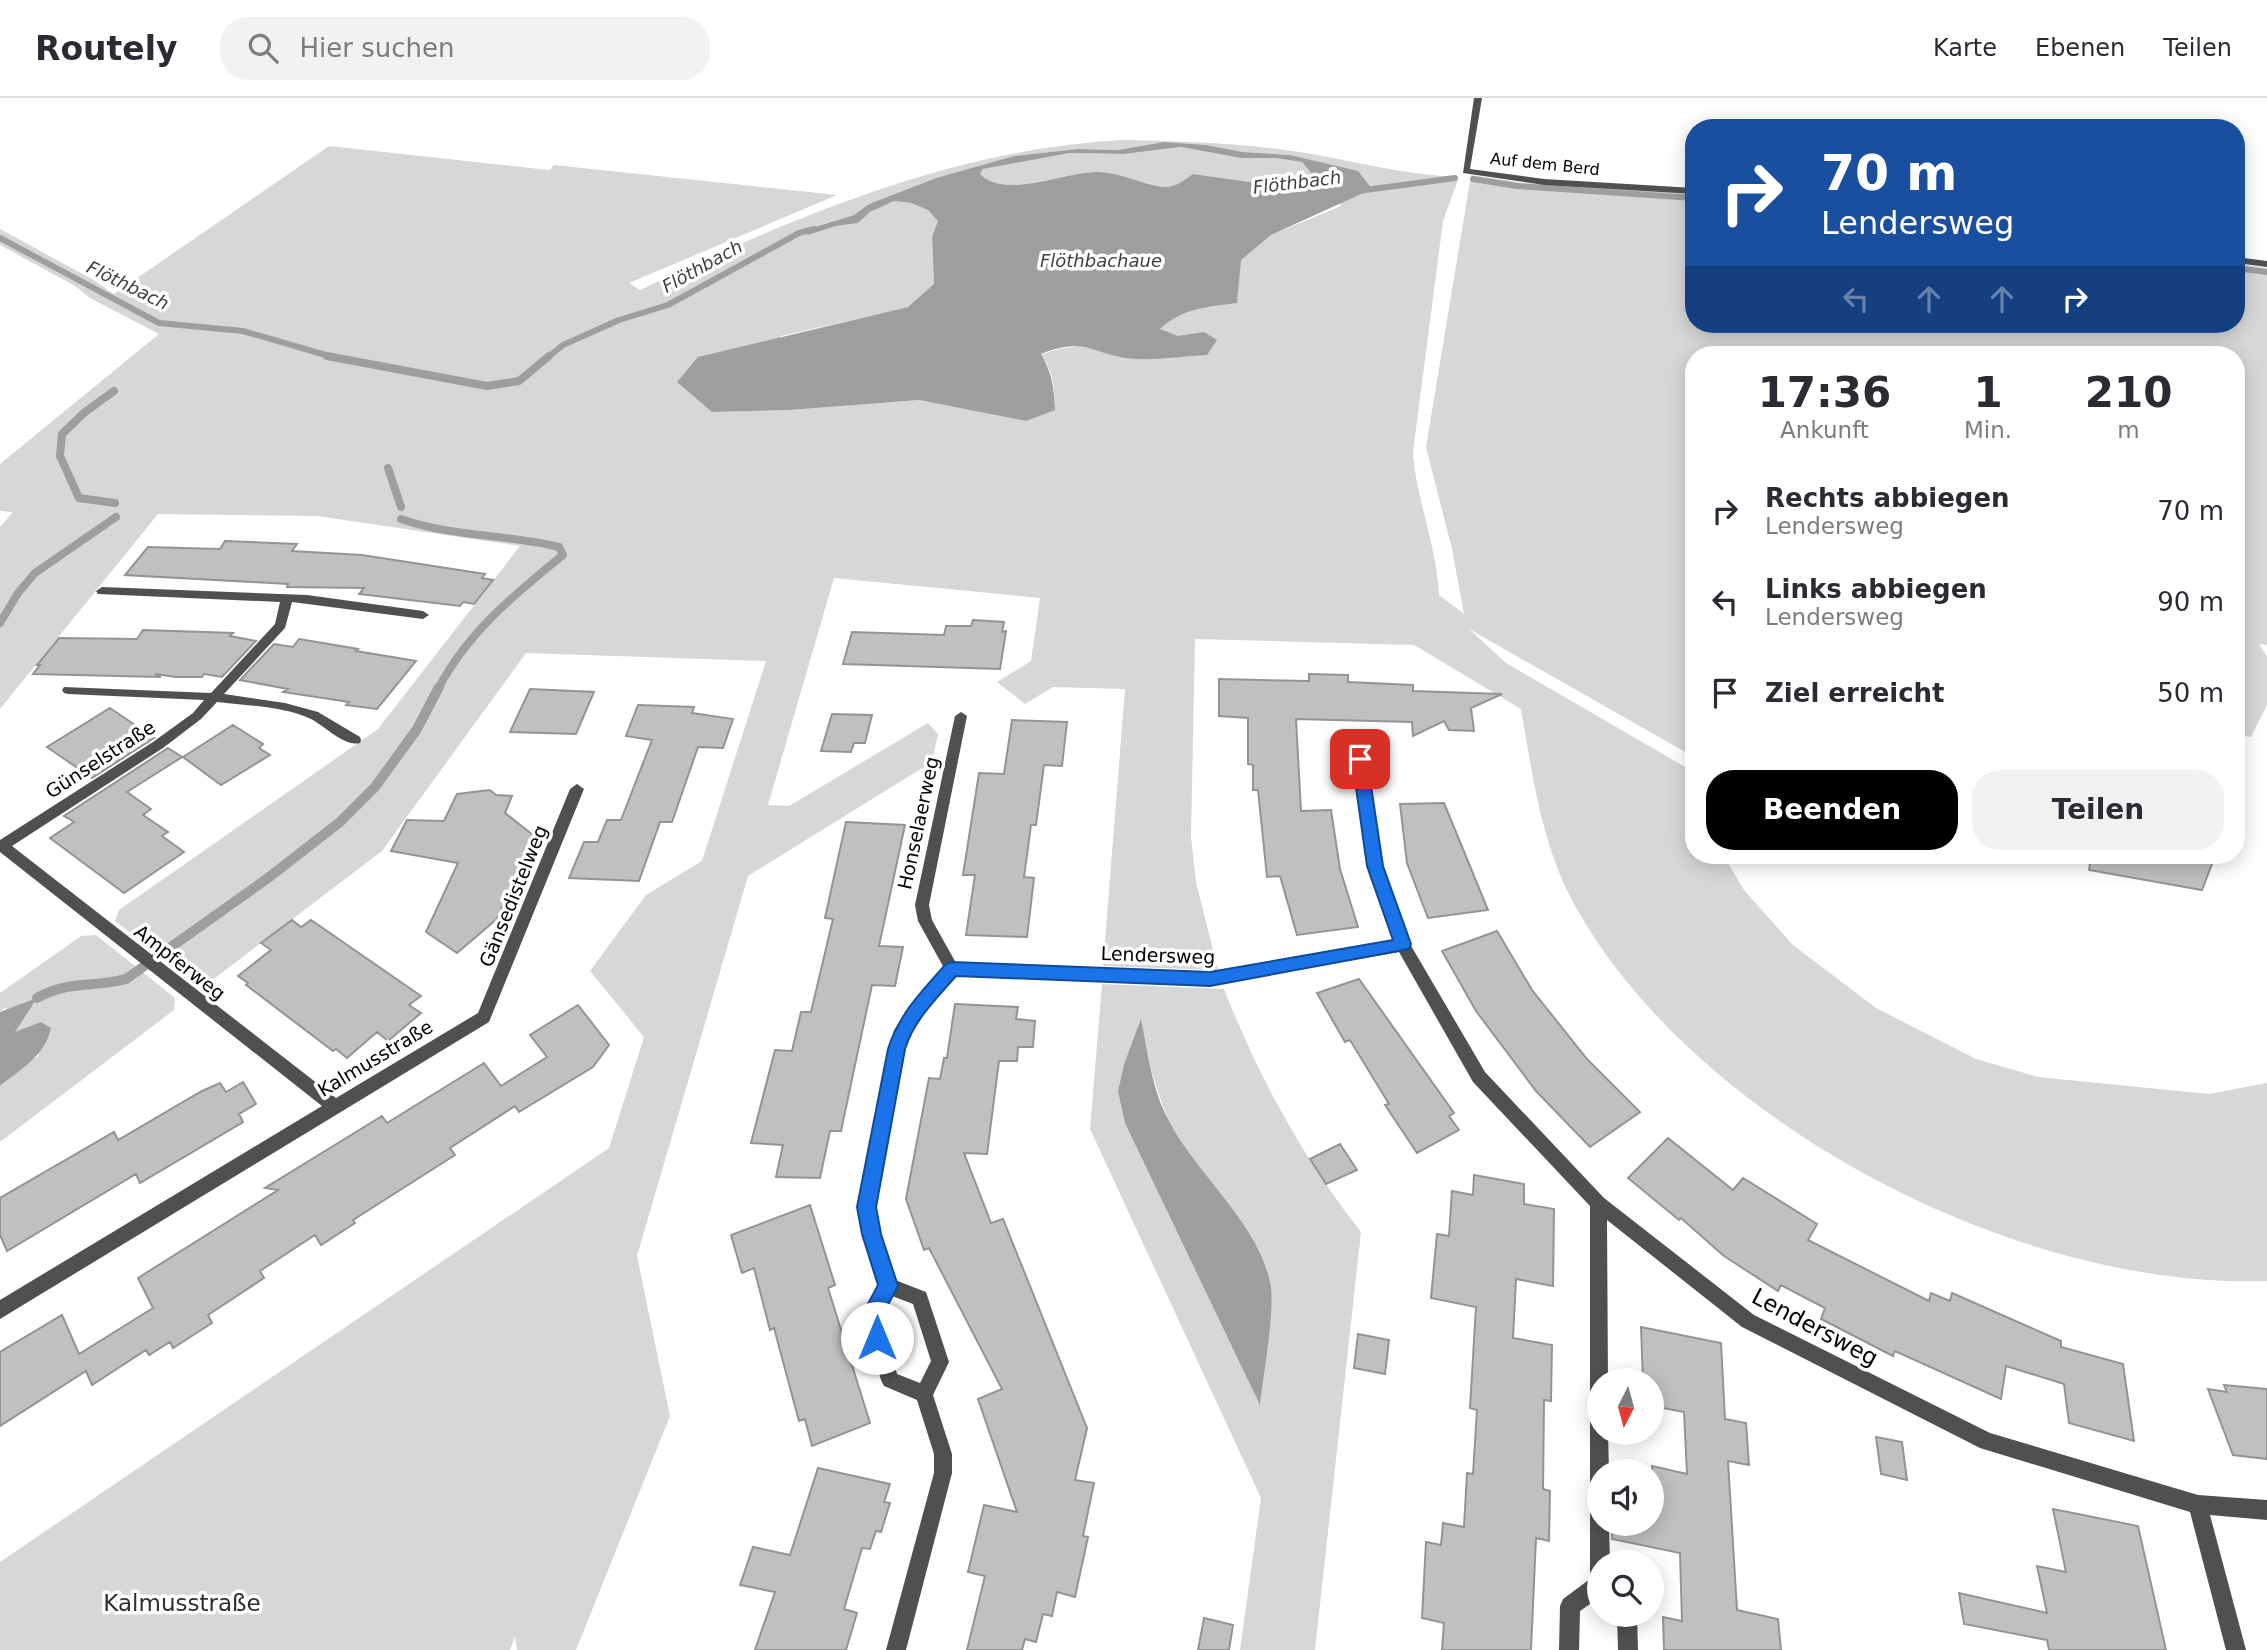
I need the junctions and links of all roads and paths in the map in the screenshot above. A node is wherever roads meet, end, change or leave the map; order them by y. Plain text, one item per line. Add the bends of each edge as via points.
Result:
1 (1478, 98) edge
2 (1685, 190) edge
3 (2245, 261) edge
4 (2267, 264) edge
5 (102, 591) dead end
6 (287, 598) junction
7 (423, 615) dead end
8 (68, 690) dead end
9 (216, 697) junction
10 (961, 716) dead end
11 (355, 740) dead end
12 (1360, 759) dead end
13 (577, 789) dead end
14 (1, 846) edge
15 (1403, 944) junction
16 (952, 969) junction
17 (484, 1017) joint
18 (335, 1107) junction
19 (1598, 1203) junction
20 (888, 1286) junction
21 (0, 1310) edge
22 (924, 1394) junction
23 (2198, 1505) junction
24 (2267, 1510) edge
25 (1599, 1550) edge
26 (1587, 1594) edge
27 (1627, 1627) edge
28 (896, 1650) edge
29 (1569, 1650) edge
30 (1628, 1650) edge
31 (2235, 1650) edge

1 - 2 street, Auf dem Berd via 1466,171 1544,182
3 - 4 street
5 - 6 street
6 - 7 street
6 - 9 street, Günselstraße via 281,625
8 - 9 street, Günselstraße
9 - 11 street, Günselstraße via 302,710
9 - 14 street, Günselstraße via 165,741
10 - 16 street, Honselaerweg via 922,905 925,921
12 - 15 street, Lendersweg via 1375,866
13 - 17 street, Gänsedistelweg
14 - 18 street, Ampferweg
15 - 16 street, Lendersweg via 1210,979
15 - 19 street, Lendersweg via 1479,1077
16 - 20 street via 908,1021 897,1049 867,1207
17 - 18 street, Kalmusstraße
18 - 21 street, Kalmusstraße
19 - 23 street, Lendersweg via 1748,1321 1987,1441
19 - 25 street
20 - 22 street via 920,1298 940,1363
20 - 22 street via 871,1317 890,1380
22 - 28 street via 943,1454 943,1473
23 - 24 street, Lendersweg
23 - 31 street
26 - 29 street via 1570,1606
27 - 30 street

